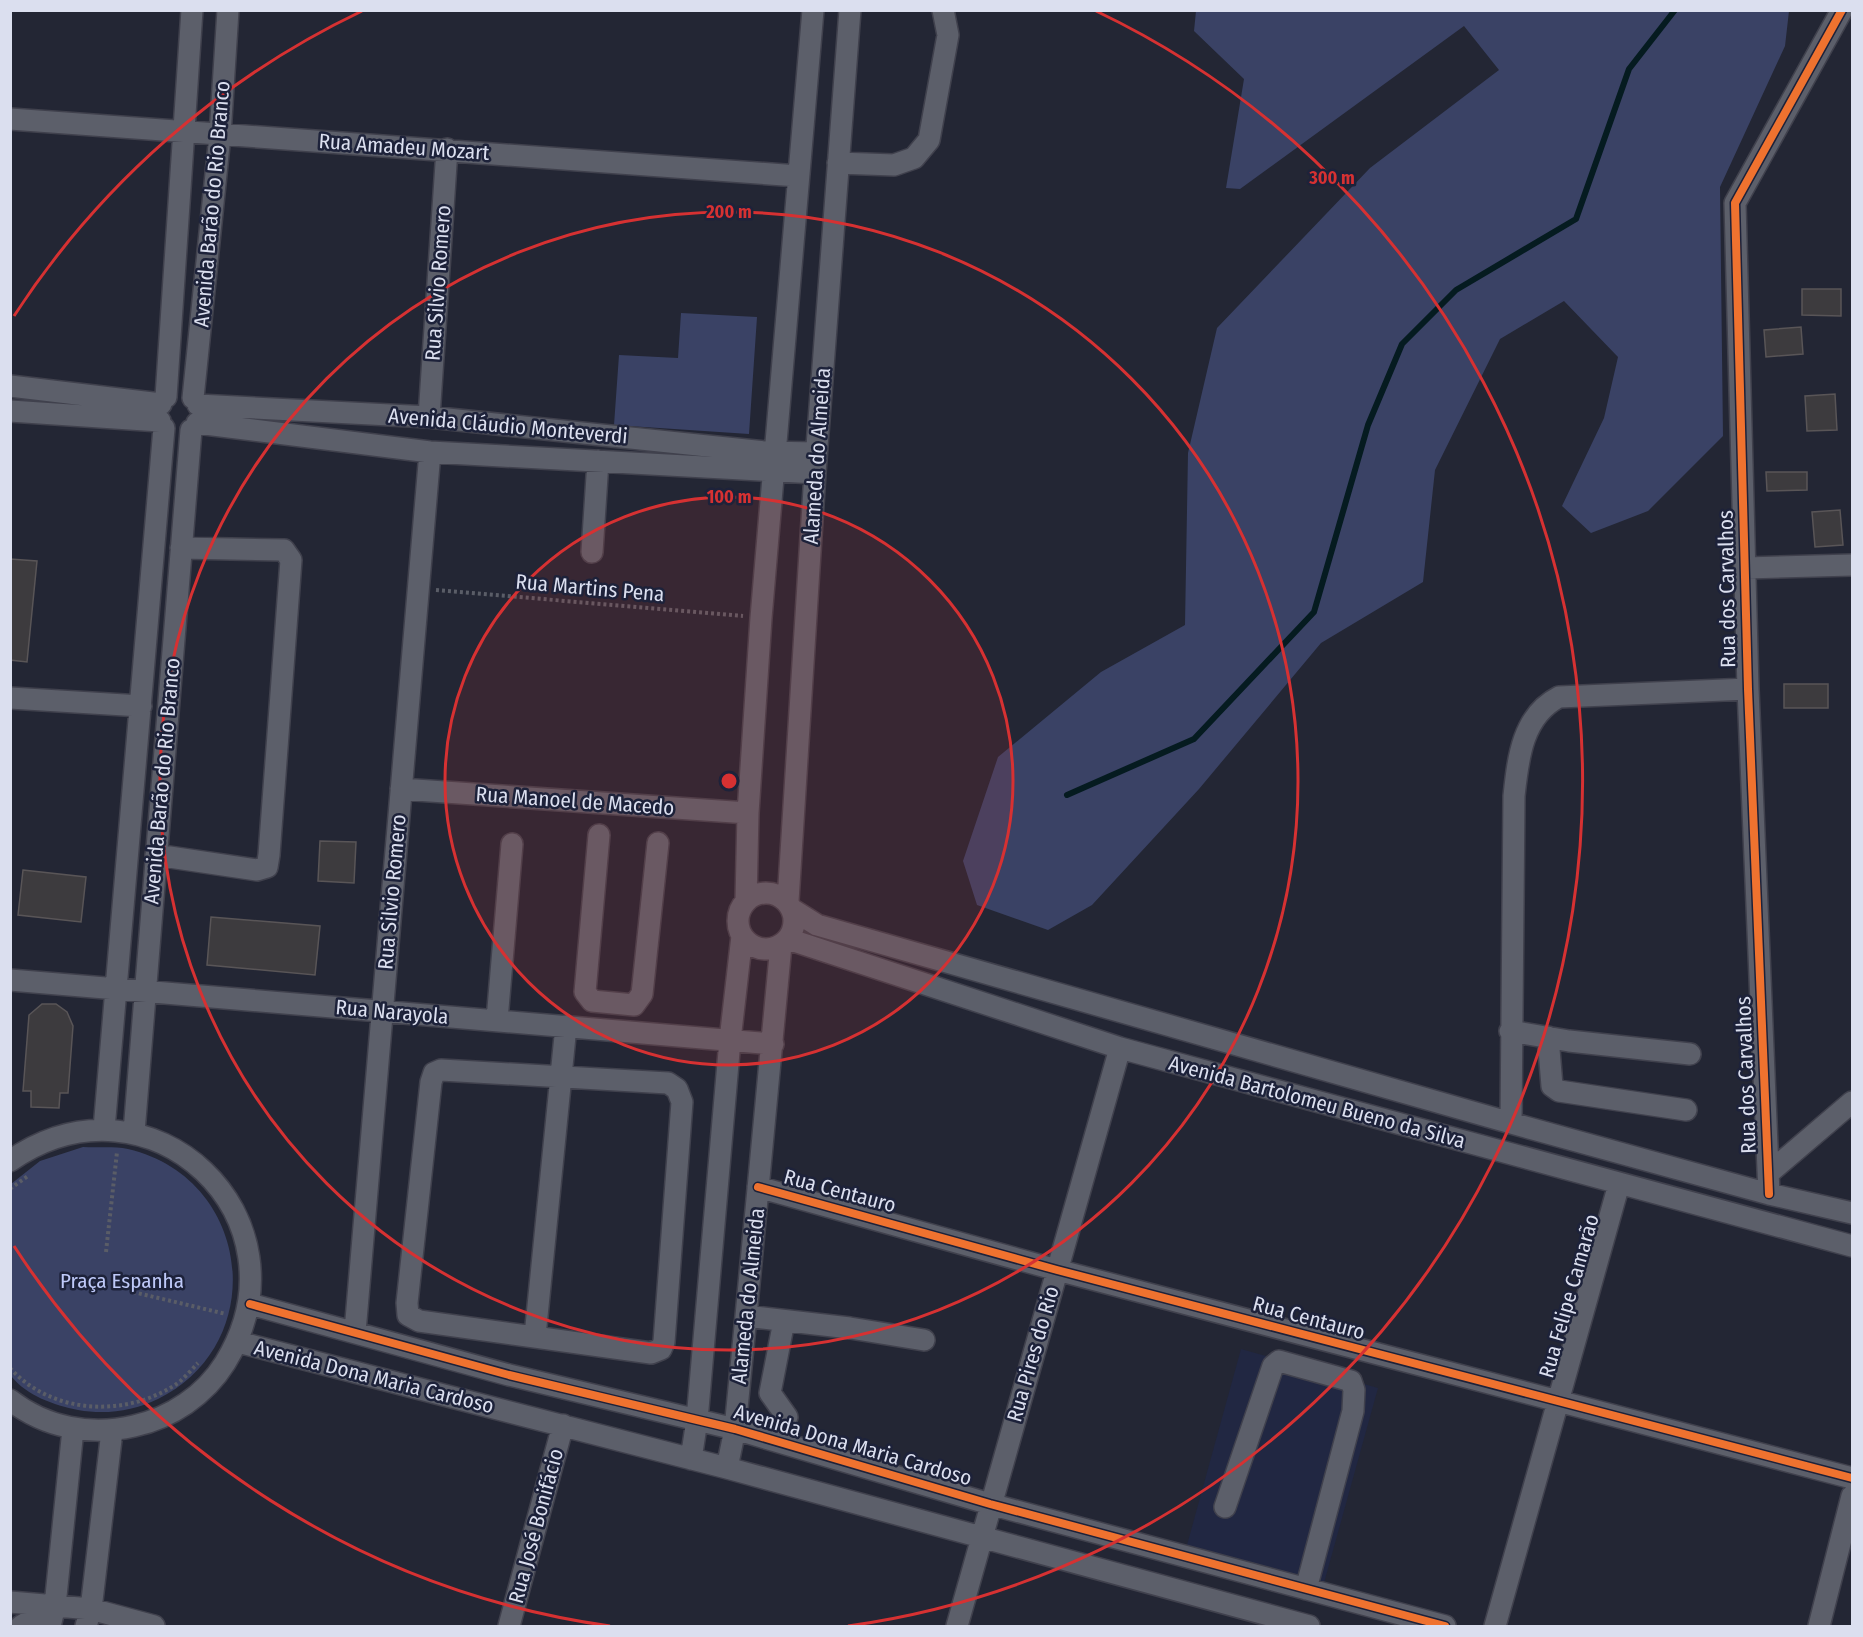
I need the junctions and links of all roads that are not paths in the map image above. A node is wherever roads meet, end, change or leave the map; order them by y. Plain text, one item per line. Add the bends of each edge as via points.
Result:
1 (192, 10) edge
2 (228, 10) edge
3 (813, 10) edge
4 (850, 10) edge
5 (943, 10) edge
6 (1842, 10) edge
7 (10, 119) edge
8 (182, 132) junction
9 (220, 135) junction
10 (447, 149) junction
11 (838, 163) junction
12 (798, 176) junction
13 (10, 386) edge
14 (10, 411) edge
15 (163, 412) junction
16 (195, 414) junction
17 (429, 417) junction
18 (429, 452) junction
19 (598, 461) junction
20 (775, 461) junction
21 (816, 463) junction
22 (181, 548) junction
23 (592, 552) dead end
24 (1852, 565) edge
25 (1746, 568) junction
26 (1748, 689) junction
27 (10, 698) edge
28 (141, 706) junction
29 (401, 789) junction
30 (748, 813) junction
31 (599, 835) dead end
32 (658, 843) dead end
33 (512, 844) dead end
34 (156, 855) junction
35 (746, 901) junction
36 (790, 905) junction
37 (742, 936) junction
38 (784, 942) junction
39 (10, 980) edge
40 (116, 989) junction
41 (144, 992) junction
42 (611, 1003) junction
43 (382, 1011) junction
44 (497, 1020) junction
45 (566, 1026) junction
46 (610, 1029) junction
47 (1510, 1031) junction
48 (1548, 1037) junction
49 (730, 1040) junction
50 (773, 1044) junction
51 (1120, 1048) junction
52 (1690, 1054) dead end
53 (563, 1077) junction
54 (1852, 1102) edge
55 (1686, 1110) dead end
56 (1511, 1123) junction
57 (104, 1129) junction
58 (134, 1132) junction
59 (10, 1161) edge
60 (1768, 1173) junction
61 (1619, 1184) junction
62 (758, 1187) junction
63 (1769, 1194) junction
64 (1852, 1213) edge
65 (1852, 1246) edge
66 (1057, 1270) junction
67 (250, 1304) junction
68 (747, 1316) junction
69 (784, 1321) junction
70 (355, 1332) junction
71 (535, 1336) junction
72 (924, 1340) dead end
73 (238, 1342) junction
74 (10, 1400) edge
75 (1557, 1401) junction
76 (787, 1417) dead end
77 (698, 1420) junction
78 (563, 1425) junction
79 (73, 1429) junction
80 (735, 1429) junction
81 (112, 1431) junction
82 (691, 1459) junction
83 (728, 1468) junction
84 (1852, 1478) edge
85 (1852, 1496) edge
86 (990, 1504) junction
87 (1225, 1507) dead end
88 (981, 1538) junction
89 (1306, 1589) junction
90 (10, 1602) edge
91 (55, 1606) junction
92 (88, 1618) edge
93 (21, 1626) edge
94 (50, 1626) edge
95 (154, 1626) edge
96 (509, 1626) edge
97 (957, 1626) edge
98 (1310, 1626) edge
99 (1445, 1626) edge
100 (1495, 1626) edge
101 (1819, 1626) edge

1 - 8 street, Avenida Barão do Rio Branco
2 - 9 street, Avenida Barão do Rio Branco
3 - 12 street, Alameda do Almeida
4 - 11 street, Alameda do Almeida
5 - 11 street via 948,34 929,140 914,158 894,165
6 - 25 street, Rua dos Carvalhos via 1735,202
7 - 8 street, Rua Amadeu Mozart
8 - 9 street, Rua Amadeu Mozart
8 - 15 street, Avenida Barão do Rio Branco
9 - 10 street, Rua Amadeu Mozart
9 - 16 street, Avenida Barão do Rio Branco
10 - 12 street, Rua Amadeu Mozart
10 - 17 street, Rua Silvio Romero
11 - 21 street, Alameda do Almeida
12 - 20 street, Alameda do Almeida
13 - 15 street
14 - 15 street
15 - 16 street via 180,392
15 - 16 street via 177,434
15 - 28 street, Avenida Barão do Rio Branco
16 - 17 street, Avenida Cláudio Monteverdi
16 - 18 street, Avenida Cláudio Monteverdi
16 - 22 street, Avenida Barão do Rio Branco
17 - 20 street, Avenida Cláudio Monteverdi
18 - 19 street, Avenida Cláudio Monteverdi
18 - 29 street, Rua Silvio Romero
19 - 20 street, Avenida Cláudio Monteverdi
19 - 23 street
20 - 21 street, Avenida Cláudio Monteverdi
20 - 30 street, Alameda do Almeida
21 - 36 street, Alameda do Almeida
22 - 34 street, Avenida Barão do Rio Branco
22 - 34 street via 284,550 291,560 269,855 267,867 257,870
24 - 25 street
25 - 26 street, Rua dos Carvalhos
26 - 47 street via 1559,698 1546,704 1533,719 1524,740 1514,796
26 - 60 street, Rua dos Carvalhos
27 - 28 street
28 - 40 street, Avenida Barão do Rio Branco
29 - 30 street, Rua Manoel de Macedo
29 - 43 street, Rua Silvio Romero
30 - 35 street, Alameda do Almeida
31 - 42 street via 585,993 592,1001
32 - 42 street via 642,994 634,1005
33 - 44 street
34 - 41 street, Avenida Barão do Rio Branco
35 - 36 street via 759,893 774,893
35 - 37 street via 738,917
36 - 38 street via 795,925
36 - 56 street, Avenida Bartolomeu Bueno da Silva via 817,925
37 - 38 street via 752,946 767,949
37 - 49 street, Alameda do Almeida
38 - 50 street, Alameda do Almeida
38 - 51 street, Avenida Bartolomeu Bueno da Silva
39 - 40 street, Rua Narayola
40 - 41 street, Rua Narayola
40 - 57 street, Avenida Barão do Rio Branco
41 - 43 street, Rua Narayola
41 - 58 street, Avenida Barão do Rio Branco
42 - 46 street
43 - 44 street, Rua Narayola
43 - 70 street, Rua Silvio Romero
44 - 45 street, Rua Narayola
45 - 46 street, Rua Narayola
45 - 53 street
46 - 49 street, Rua Narayola
47 - 48 street
47 - 56 street
48 - 52 street
48 - 55 street via 1552,1086 1558,1091
49 - 50 street, Rua Narayola
49 - 77 street, Alameda do Almeida
50 - 62 street, Alameda do Almeida
51 - 61 street, Avenida Bartolomeu Bueno da Silva
51 - 66 street, Rua Pires do Rio
53 - 71 street
53 - 71 street via 441,1070 434,1073 406,1303 408,1315 418,1321
53 - 71 street via 668,1083 681,1095 664,1342 661,1349 651,1353
54 - 60 street
56 - 63 street, Avenida Bartolomeu Bueno da Silva
57 - 58 street
57 - 59 street via 67,1133 31,1146
58 - 67 street via 176,1149 212,1177 237,1215 250,1258
60 - 63 street, Rua dos Carvalhos
61 - 65 street, Avenida Bartolomeu Bueno da Silva
61 - 75 street, Rua Felipe Camarão
62 - 66 street, Rua Centauro
62 - 68 street, Alameda do Almeida
63 - 64 street, Avenida Bartolomeu Bueno da Silva
66 - 75 street, Rua Centauro
66 - 86 street, Rua Pires do Rio
67 - 70 street, Avenida Dona Maria Cardoso
67 - 73 street
68 - 69 street
68 - 80 street, Alameda do Almeida
69 - 72 street
69 - 76 street via 770,1393
70 - 77 street, Avenida Dona Maria Cardoso via 509,1375
73 - 78 street, Avenida Dona Maria Cardoso
73 - 81 street via 217,1377 187,1404 152,1422
74 - 79 street via 27,1413
75 - 84 street, Rua Centauro
75 - 100 street, Rua Felipe Camarão
77 - 80 street, Avenida Dona Maria Cardoso
77 - 82 street, Alameda do Almeida
78 - 82 street, Avenida Dona Maria Cardoso
78 - 96 street, Rua José Bonifácio
79 - 81 street
79 - 91 street
80 - 83 street, Alameda do Almeida
80 - 86 street, Avenida Dona Maria Cardoso
81 - 92 street
82 - 83 street, Avenida Dona Maria Cardoso
83 - 88 street, Avenida Dona Maria Cardoso
85 - 101 street
86 - 88 street, Rua Pires do Rio
86 - 89 street, Avenida Dona Maria Cardoso
87 - 89 street via 1273,1366 1279,1361 1351,1381 1353,1411
88 - 97 street, Rua Pires do Rio
88 - 98 street, Avenida Dona Maria Cardoso
89 - 99 street, Avenida Dona Maria Cardoso
90 - 91 street
91 - 92 street
91 - 93 street
91 - 94 street
92 - 95 street

